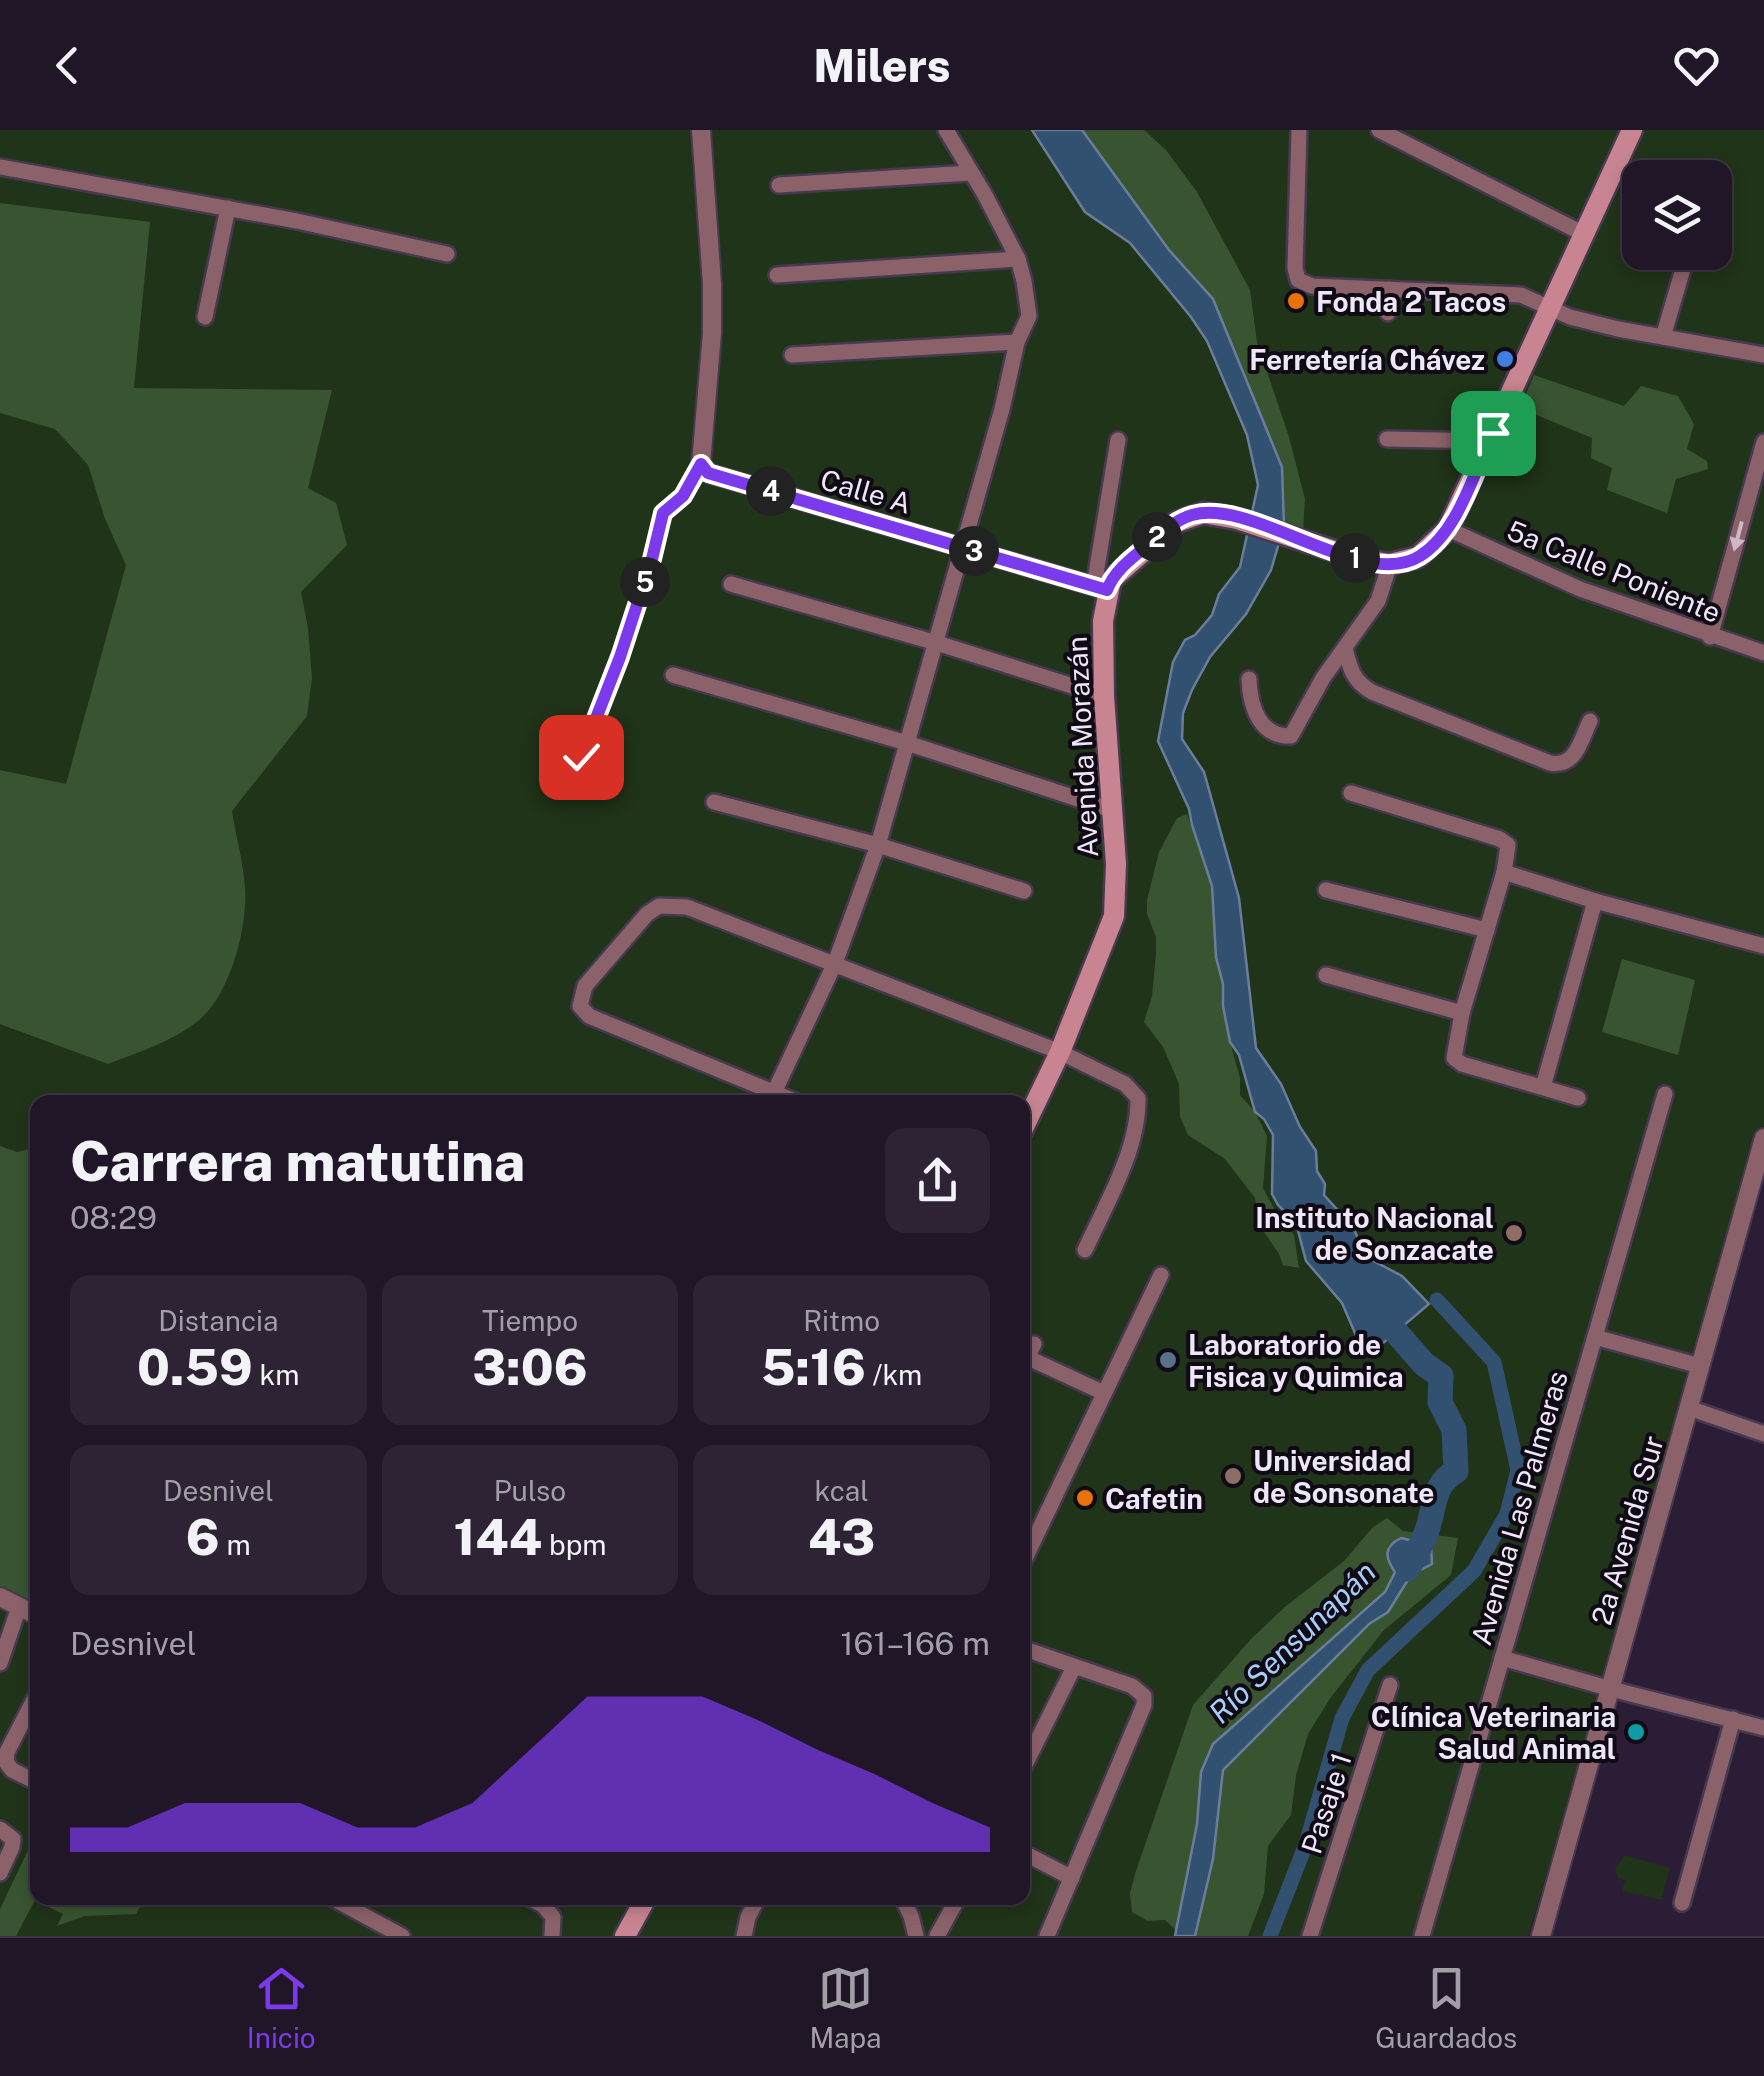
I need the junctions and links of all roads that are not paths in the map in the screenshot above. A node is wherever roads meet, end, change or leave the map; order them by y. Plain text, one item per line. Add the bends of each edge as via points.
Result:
1 (701, 130) edge
2 (946, 130) edge
3 (1299, 130) edge
4 (1379, 130) edge
5 (1632, 130) edge
6 (0, 167) edge
7 (970, 172) junction
8 (778, 184) dead end
9 (228, 208) junction
10 (1582, 233) junction
11 (447, 254) dead end
12 (1018, 259) junction
13 (1683, 270) edge
14 (778, 275) dead end
15 (1389, 289) junction
16 (1548, 306) junction
17 (1388, 312) dead end
18 (206, 317) dead end
19 (1663, 336) junction
20 (1017, 342) junction
21 (1764, 354) edge
22 (792, 355) dead end
23 (1118, 440) dead end
24 (1387, 440) dead end
25 (1489, 441) junction
26 (1764, 442) edge
27 (701, 464) junction
28 (1448, 528) junction
29 (963, 548) junction
30 (1390, 564) junction
31 (731, 584) dead end
32 (1101, 588) junction
33 (1710, 637) junction
34 (937, 643) junction
35 (1345, 648) junction
36 (1764, 653) edge
37 (673, 675) dead end
38 (1249, 679) dead end
39 (1104, 696) junction
40 (1590, 721) dead end
41 (907, 743) junction
42 (581, 757) dead end
43 (1351, 793) dead end
44 (714, 802) dead end
45 (1112, 810) junction
46 (878, 846) junction
47 (1504, 872) junction
48 (1326, 890) dead end
49 (1024, 891) dead end
50 (1594, 901) junction
51 (1487, 930) junction
52 (1764, 946) edge
53 (835, 964) junction
54 (1326, 975) dead end
55 (1462, 1013) junction
56 (1060, 1052) junction
57 (1543, 1087) junction
58 (1665, 1094) dead end
59 (765, 1095) edge
60 (773, 1095) edge
61 (1578, 1098) dead end
62 (1030, 1115) edge
63 (1764, 1138) edge
64 (1085, 1250) dead end
65 (1161, 1275) dead end
66 (1595, 1337) junction
67 (1030, 1357) edge
68 (1700, 1366) junction
69 (1104, 1393) junction
70 (1689, 1408) junction
71 (1764, 1434) edge
72 (1030, 1548) edge
73 (0, 1597) edge
74 (18, 1607) junction
75 (30, 1612) edge
76 (1030, 1651) edge
77 (1502, 1658) junction
78 (0, 1662) edge
79 (1074, 1667) junction
80 (1390, 1684) dead end
81 (1611, 1690) junction
82 (30, 1707) edge
83 (1733, 1720) junction
84 (1764, 1728) edge
85 (1030, 1754) edge
86 (30, 1780) edge
87 (0, 1829) edge
88 (1030, 1856) edge
89 (0, 1873) edge
90 (1072, 1878) junction
91 (1682, 1903) dead end
92 (345, 1905) edge
93 (543, 1905) edge
94 (642, 1905) edge
95 (749, 1905) edge
96 (905, 1905) edge
97 (954, 1905) edge
98 (402, 1936) edge
99 (552, 1936) edge
100 (625, 1936) edge
101 (744, 1936) edge
102 (916, 1936) edge
103 (937, 1936) edge
104 (1047, 1936) edge
105 (1310, 1936) edge
106 (1422, 1936) edge
107 (1541, 1936) edge

1 - 27 street via 712,284
2 - 7 street
3 - 15 street via 1298,280
4 - 10 street
5 - 10 main road
6 - 9 street
7 - 8 street
7 - 12 street
9 - 11 street
9 - 18 street
10 - 16 main road
12 - 14 street
12 - 20 street via 1029,316
13 - 19 street
15 - 16 street via 1522,294
15 - 17 street
16 - 19 street via 1570,317
16 - 25 main road
19 - 21 street
20 - 22 street
20 - 29 street
23 - 32 street
24 - 25 street
25 - 28 main road
26 -> 33 street
27 - 29 street, Calle A via 708,473
27 - 42 street via 683,496 663,513
28 - 30 main road via 1418,558
28 - 33 street, 5a Calle Poniente via 1580,589
29 - 32 street, Calle A
29 - 34 street
30 - 32 main road via 1204,513 1176,522
30 - 35 street via 1378,601
31 - 34 street
32 - 39 main road, Avenida Morazán
33 - 36 street, 5a Calle Poniente
34 - 39 street
34 - 41 street
35 - 38 street via 1291,736 1260,722
35 - 40 street via 1351,673 1372,692 1550,763 1572,760
37 - 41 street
39 - 45 main road, Avenida Morazán
41 - 45 street
41 - 46 street
43 - 47 street via 1500,839 1508,846
44 - 46 street
45 - 56 main road, Avenida Morazán via 1114,916
46 - 49 street
46 - 53 street
47 - 50 street
47 - 51 street
48 - 51 street
50 - 52 street
50 - 57 street
51 - 55 street
53 - 56 street
53 - 59 street via 687,906 659,906 585,986 580,1006 589,1016
53 - 60 street
54 - 55 street
55 - 57 street via 1454,1058
56 - 62 main road, Avenida Morazán
56 - 64 street via 1125,1084 1138,1098 1120,1170
57 - 61 street
58 - 66 street, Avenida Las Palmeras
63 - 68 street, 2a Avenida Sur
65 - 69 street
66 - 68 street
66 - 77 street, Avenida Las Palmeras
67 - 69 street
68 - 70 street, 2a Avenida Sur
69 - 72 street
70 - 71 street
70 - 81 street, 2a Avenida Sur
73 - 74 street
74 - 75 street
74 - 78 street
76 - 79 street
77 - 81 street
77 - 106 street, Avenida Las Palmeras
79 - 85 street
79 - 90 street via 1132,1686 1144,1705
80 - 105 street, Pasaje 1
81 - 83 street
81 - 107 street, 2a Avenida Sur
82 - 86 street via 6,1762
83 - 84 street
83 - 91 street
87 - 89 street via 13,1838
88 - 90 street
90 - 104 street
92 - 98 street
93 - 99 street via 553,1918
94 - 100 main road
95 - 101 street
96 - 102 street
97 - 103 street

